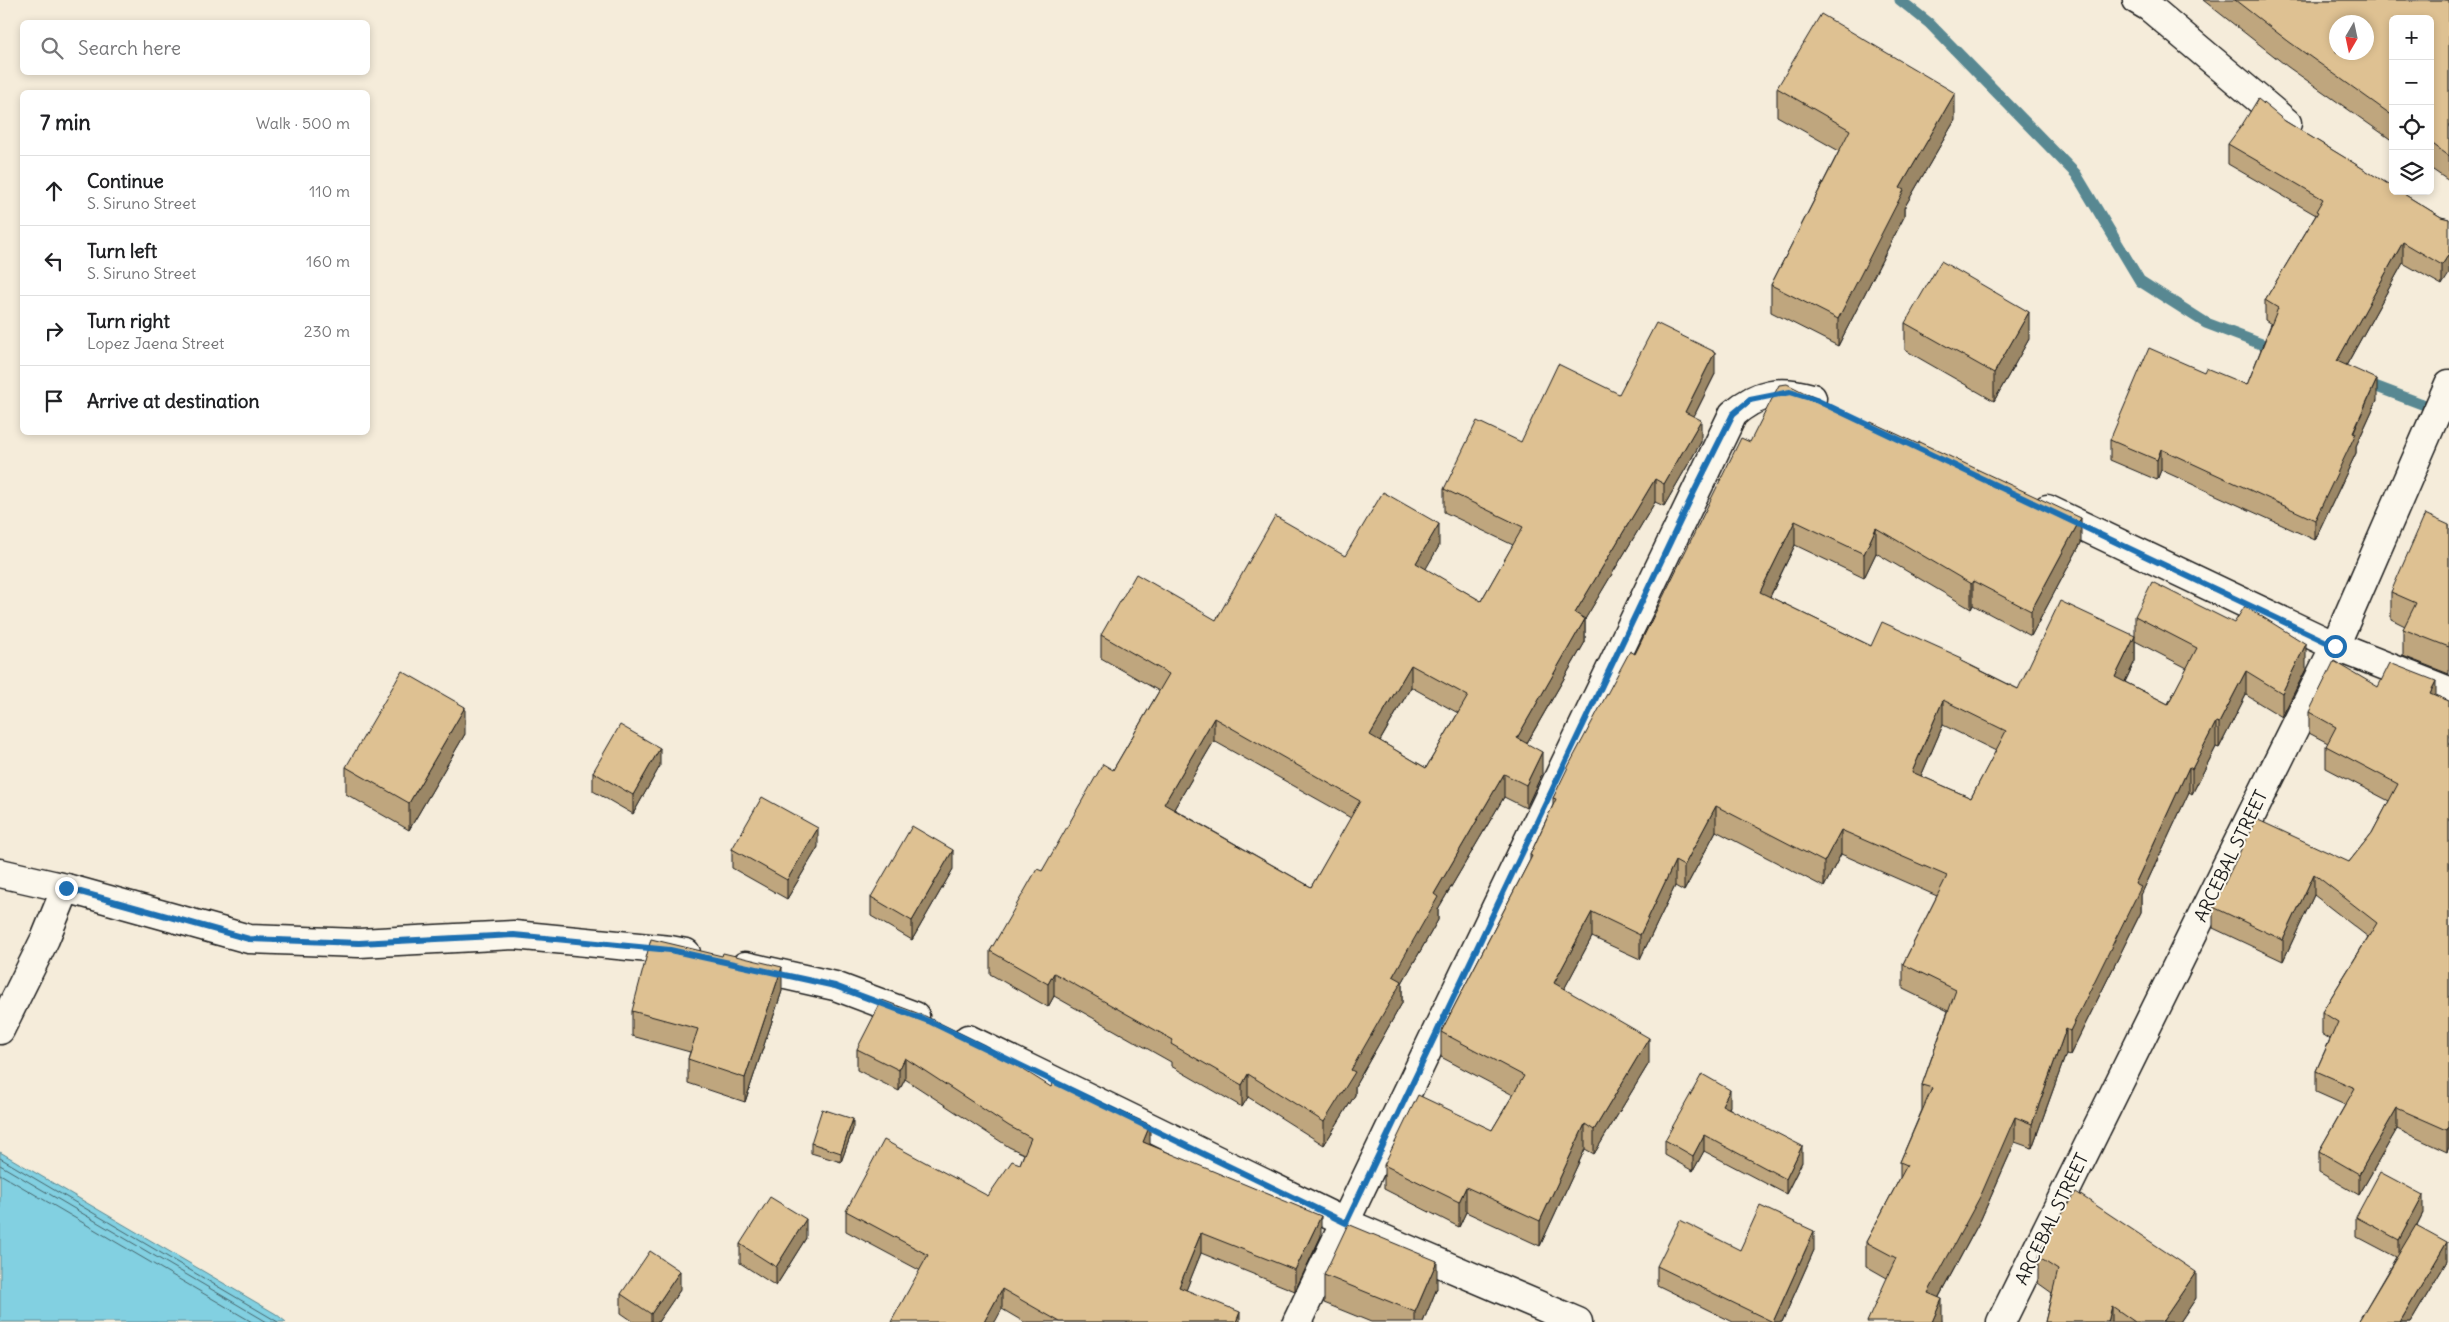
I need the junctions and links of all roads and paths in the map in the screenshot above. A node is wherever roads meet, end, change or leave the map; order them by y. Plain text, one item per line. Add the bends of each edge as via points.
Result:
1 (2137, 0) edge
2 (2309, 138) edge
3 (2449, 384) edge
4 (1834, 408) edge
5 (2022, 497) edge
6 (2335, 646) junction
7 (2449, 691) edge
8 (0, 873) edge
9 (66, 888) junction
10 (0, 1030) edge
11 (1346, 1223) junction
12 (1297, 1322) edge
13 (1578, 1322) edge
14 (2001, 1322) edge

1 - 2 street
3 - 6 street, ARCEBAL STREET
4 - 11 street via 1790,392 1750,400 1733,414
5 - 6 street
6 - 7 street
6 - 14 street, ARCEBAL STREET
8 - 9 street
9 - 10 street
9 - 11 street via 249,939 359,943 514,935 670,950 835,986 944,1028
11 - 12 street
11 - 13 street

